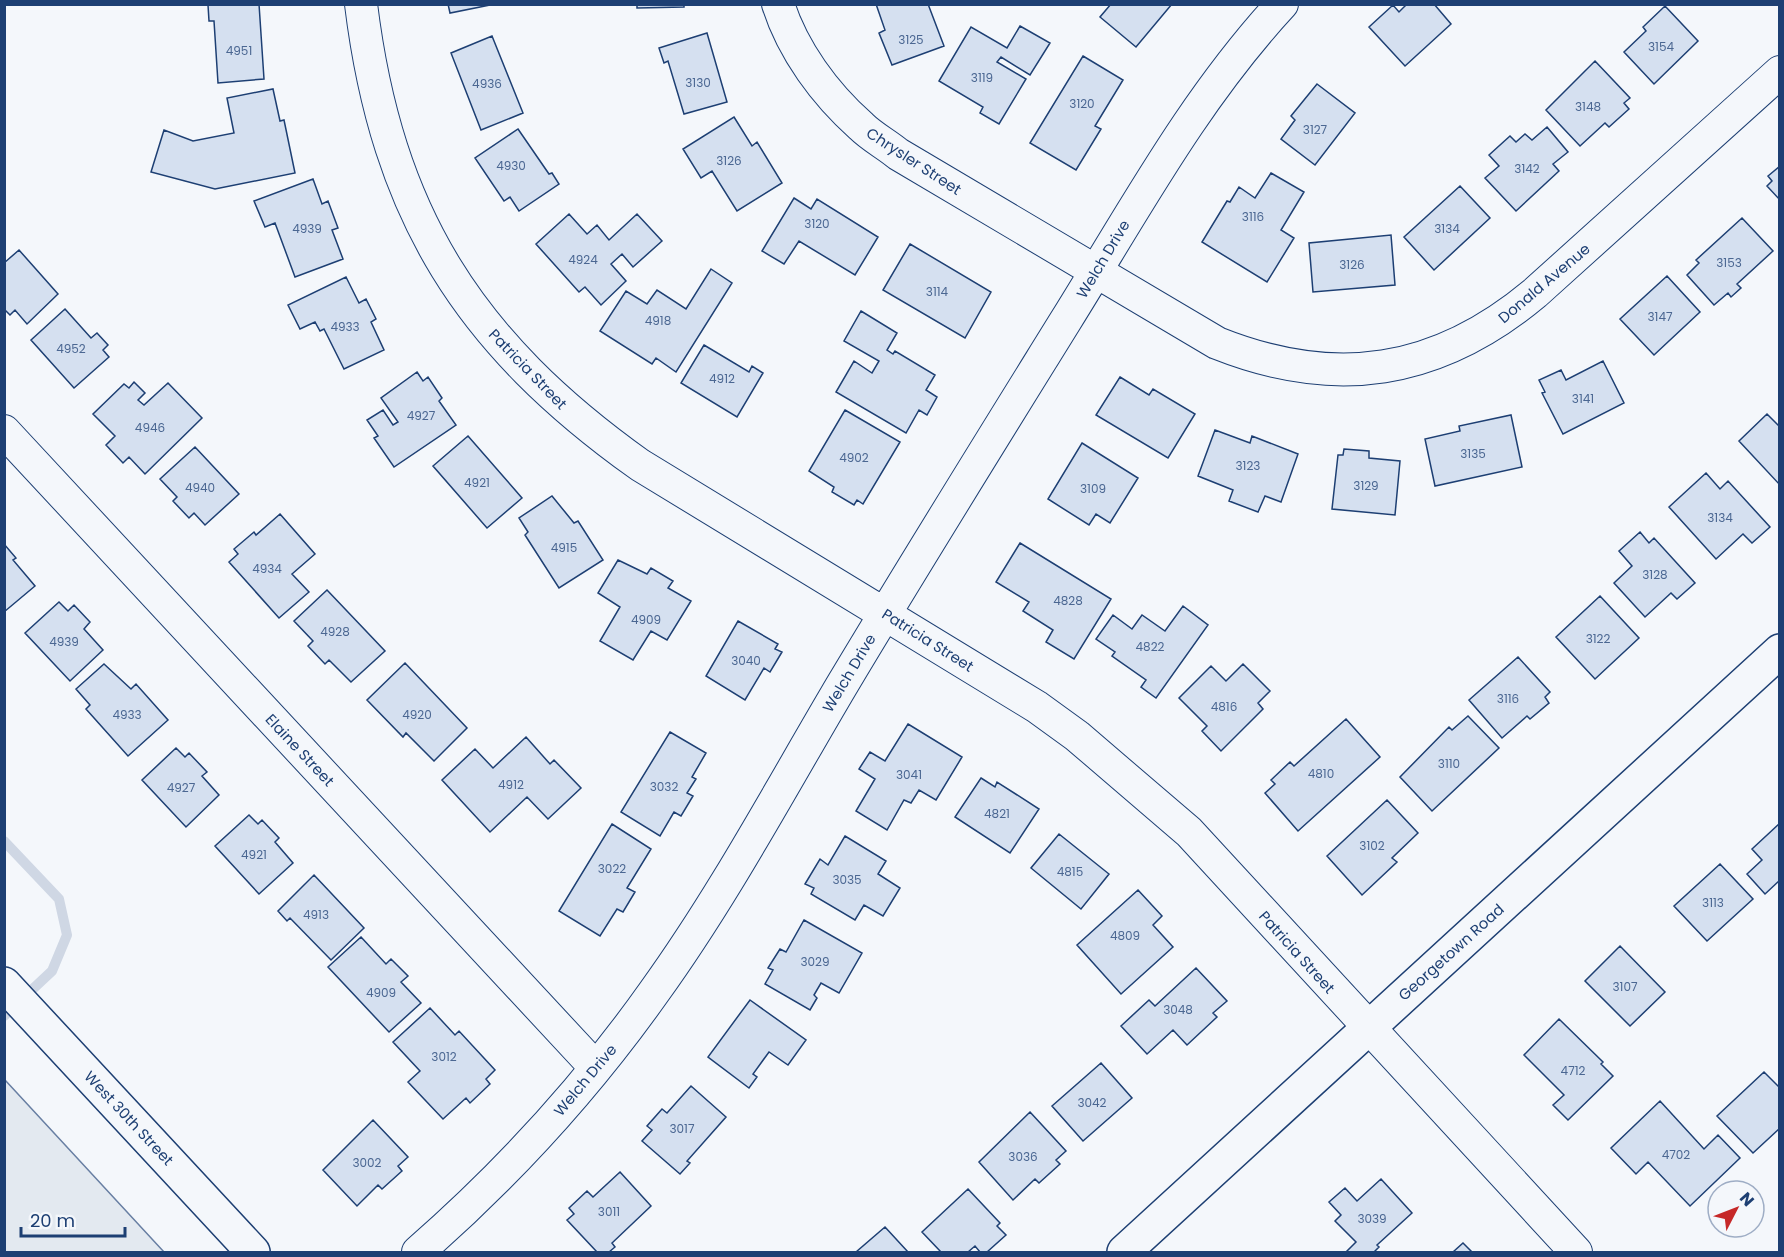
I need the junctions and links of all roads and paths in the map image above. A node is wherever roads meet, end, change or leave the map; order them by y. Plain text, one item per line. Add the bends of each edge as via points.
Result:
1 (361, 4) edge
2 (778, 4) edge
3 (1282, 4) edge
4 (1779, 72) edge
5 (1096, 272) junction
6 (4, 431) edge
7 (885, 613) junction
8 (1779, 651) edge
9 (6, 986) edge
10 (1367, 1029) junction
11 (596, 1068) junction
12 (253, 1252) edge
13 (418, 1252) edge
14 (1124, 1252) edge
15 (1576, 1252) edge

1 - 7 street, Patricia Street via 386,135 414,209 457,286 510,353 588,428 640,465
2 - 5 street, Chrysler Street via 791,36 817,77 859,125 898,154
3 - 5 street, Welch Drive via 1186,125
4 - 5 street, Donald Avenue via 1509,315 1461,343 1407,363 1327,370 1294,368 1263,360 1217,343
5 - 7 street, Welch Drive
6 - 11 street, Elaine Street
7 - 10 street, Patricia Street via 1064,726 1165,809
7 - 11 street, Welch Drive via 691,939
8 - 10 main road, Georgetown Road
9 - 12 main road, West 30th Street
10 - 14 main road, Georgetown Road
10 - 15 street, Patricia Street
11 - 13 street, Welch Drive via 515,1160

